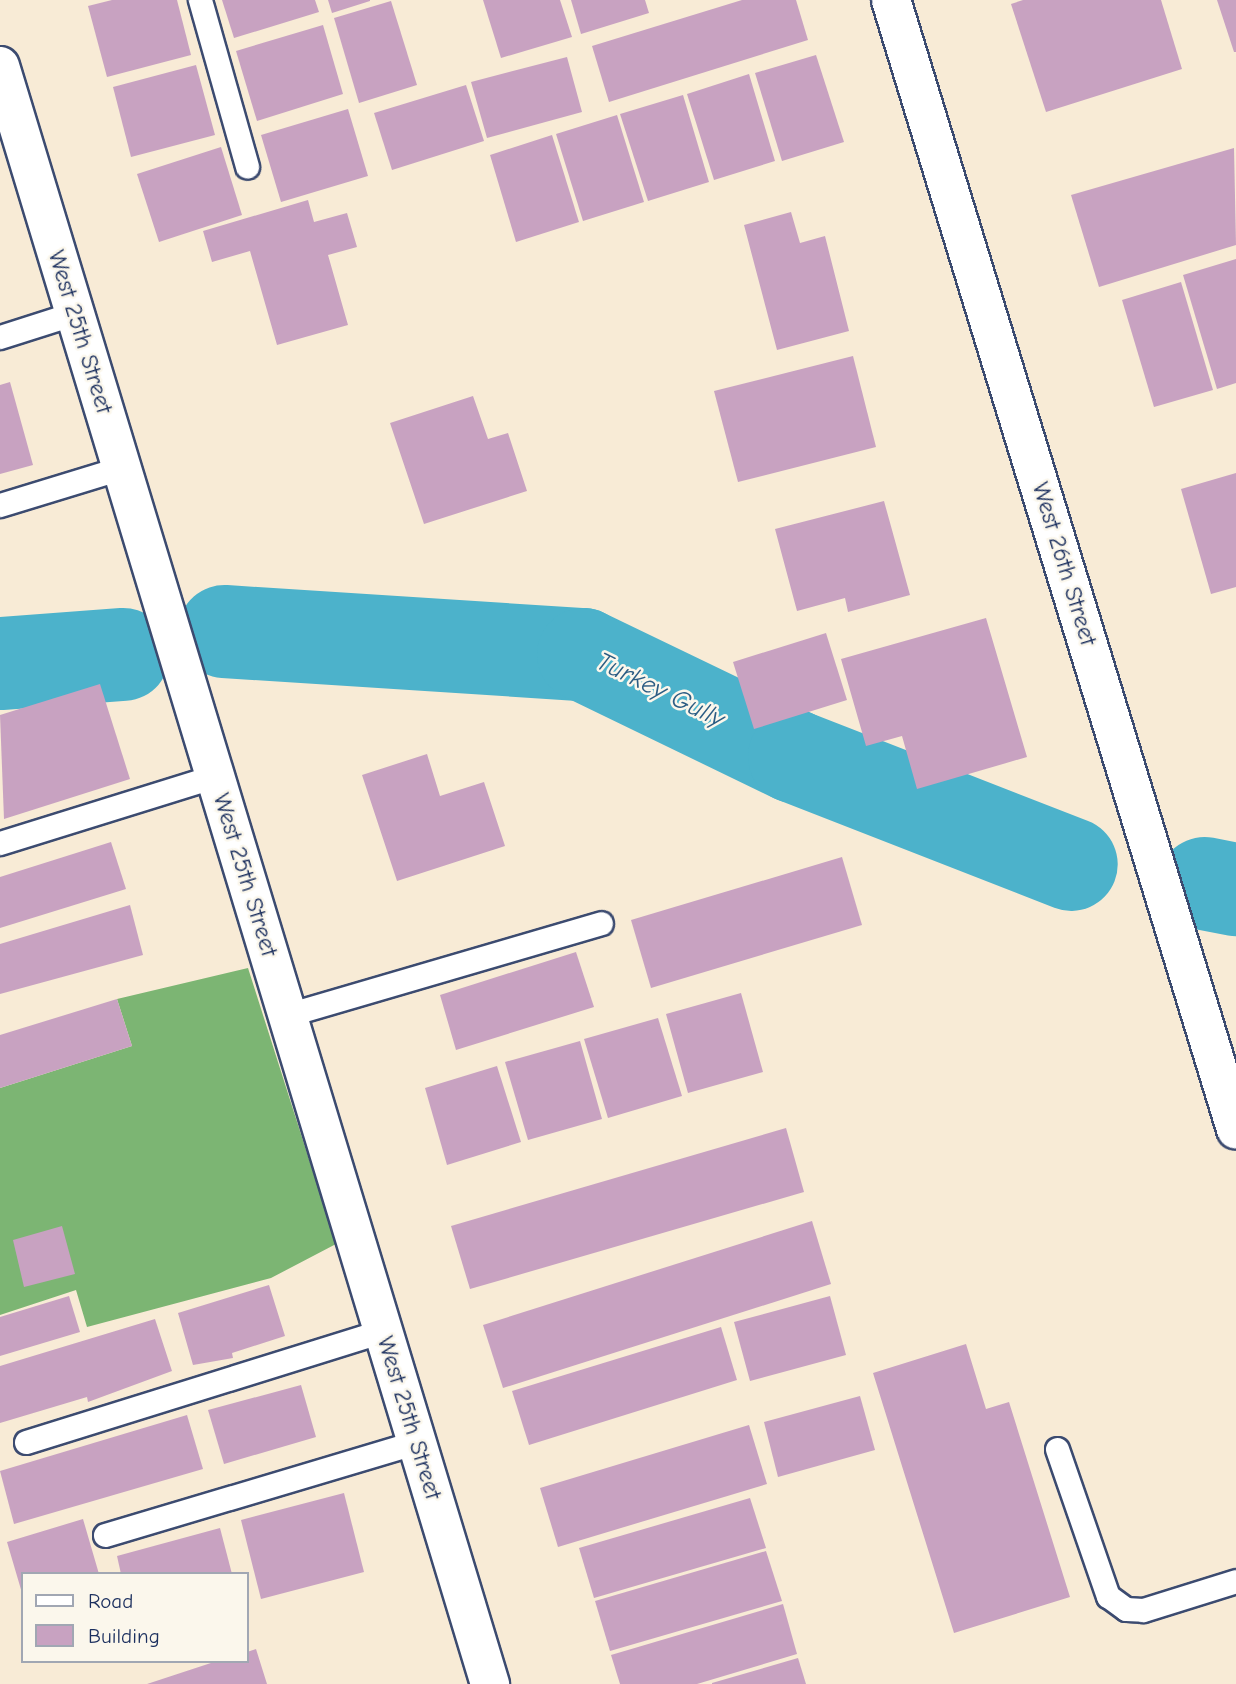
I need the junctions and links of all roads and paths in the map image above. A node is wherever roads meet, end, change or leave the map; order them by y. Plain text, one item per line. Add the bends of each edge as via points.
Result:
1 (200, 0) edge
2 (891, 0) edge
3 (0, 66) edge
4 (247, 166) dead end
5 (75, 313) junction
6 (0, 337) edge
7 (121, 468) junction
8 (0, 505) edge
9 (215, 776) junction
10 (0, 843) edge
11 (601, 923) dead end
12 (287, 1015) junction
13 (1236, 1129) edge
14 (383, 1331) junction
15 (26, 1442) dead end
16 (417, 1442) junction
17 (1057, 1448) dead end
18 (105, 1535) dead end
19 (1236, 1581) edge
20 (490, 1684) edge

1 - 4 lane
2 - 13 street, West 26th Street
3 - 5 street, West 25th Street
5 - 6 lane
5 - 7 street, West 25th Street
7 - 8 lane
7 - 9 street, West 25th Street
9 - 10 lane
9 - 12 street, West 25th Street
11 - 12 lane
12 - 14 street, West 25th Street
14 - 15 lane
14 - 16 street, West 25th Street
16 - 18 lane
16 - 20 street, West 25th Street
17 - 19 lane via 1108,1595 1126,1609 1143,1610

